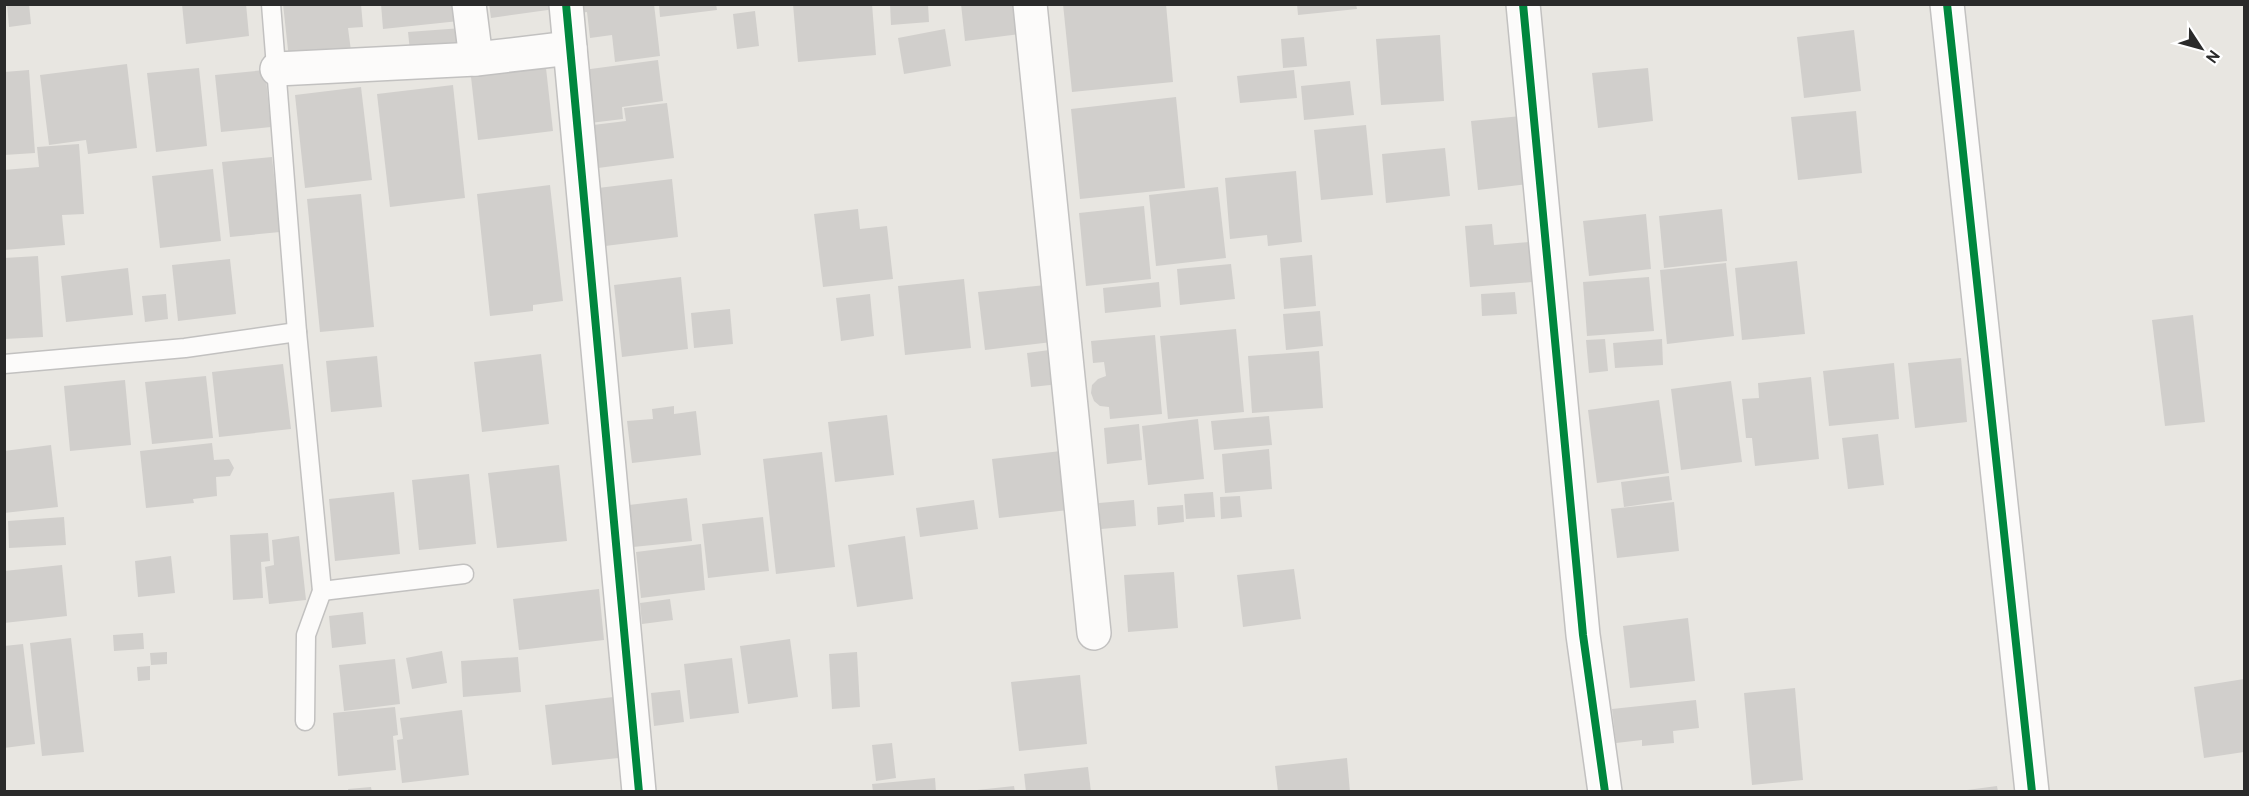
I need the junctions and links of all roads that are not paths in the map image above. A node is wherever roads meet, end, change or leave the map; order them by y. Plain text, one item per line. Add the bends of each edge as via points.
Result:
1 (271, 4) edge
2 (469, 4) edge
3 (566, 4) edge
4 (1030, 4) edge
5 (1523, 4) edge
6 (1947, 4) edge
7 (570, 48) junction
8 (476, 59) junction
9 (277, 69) junction
10 (297, 332) junction
11 (4, 364) edge
12 (464, 574) dead end
13 (322, 591) junction
14 (1094, 633) dead end
15 (305, 721) dead end
16 (639, 792) edge
17 (1605, 792) edge
18 (2032, 792) edge

1 - 9 lane
2 - 8 street
3 - 7 street
4 - 14 street
5 - 17 street via 1583,635
6 - 18 street
7 - 8 street
7 - 16 street
8 - 9 street
9 - 10 lane
10 - 11 lane via 185,348
10 - 13 lane
12 - 13 lane
13 - 15 lane via 306,635

